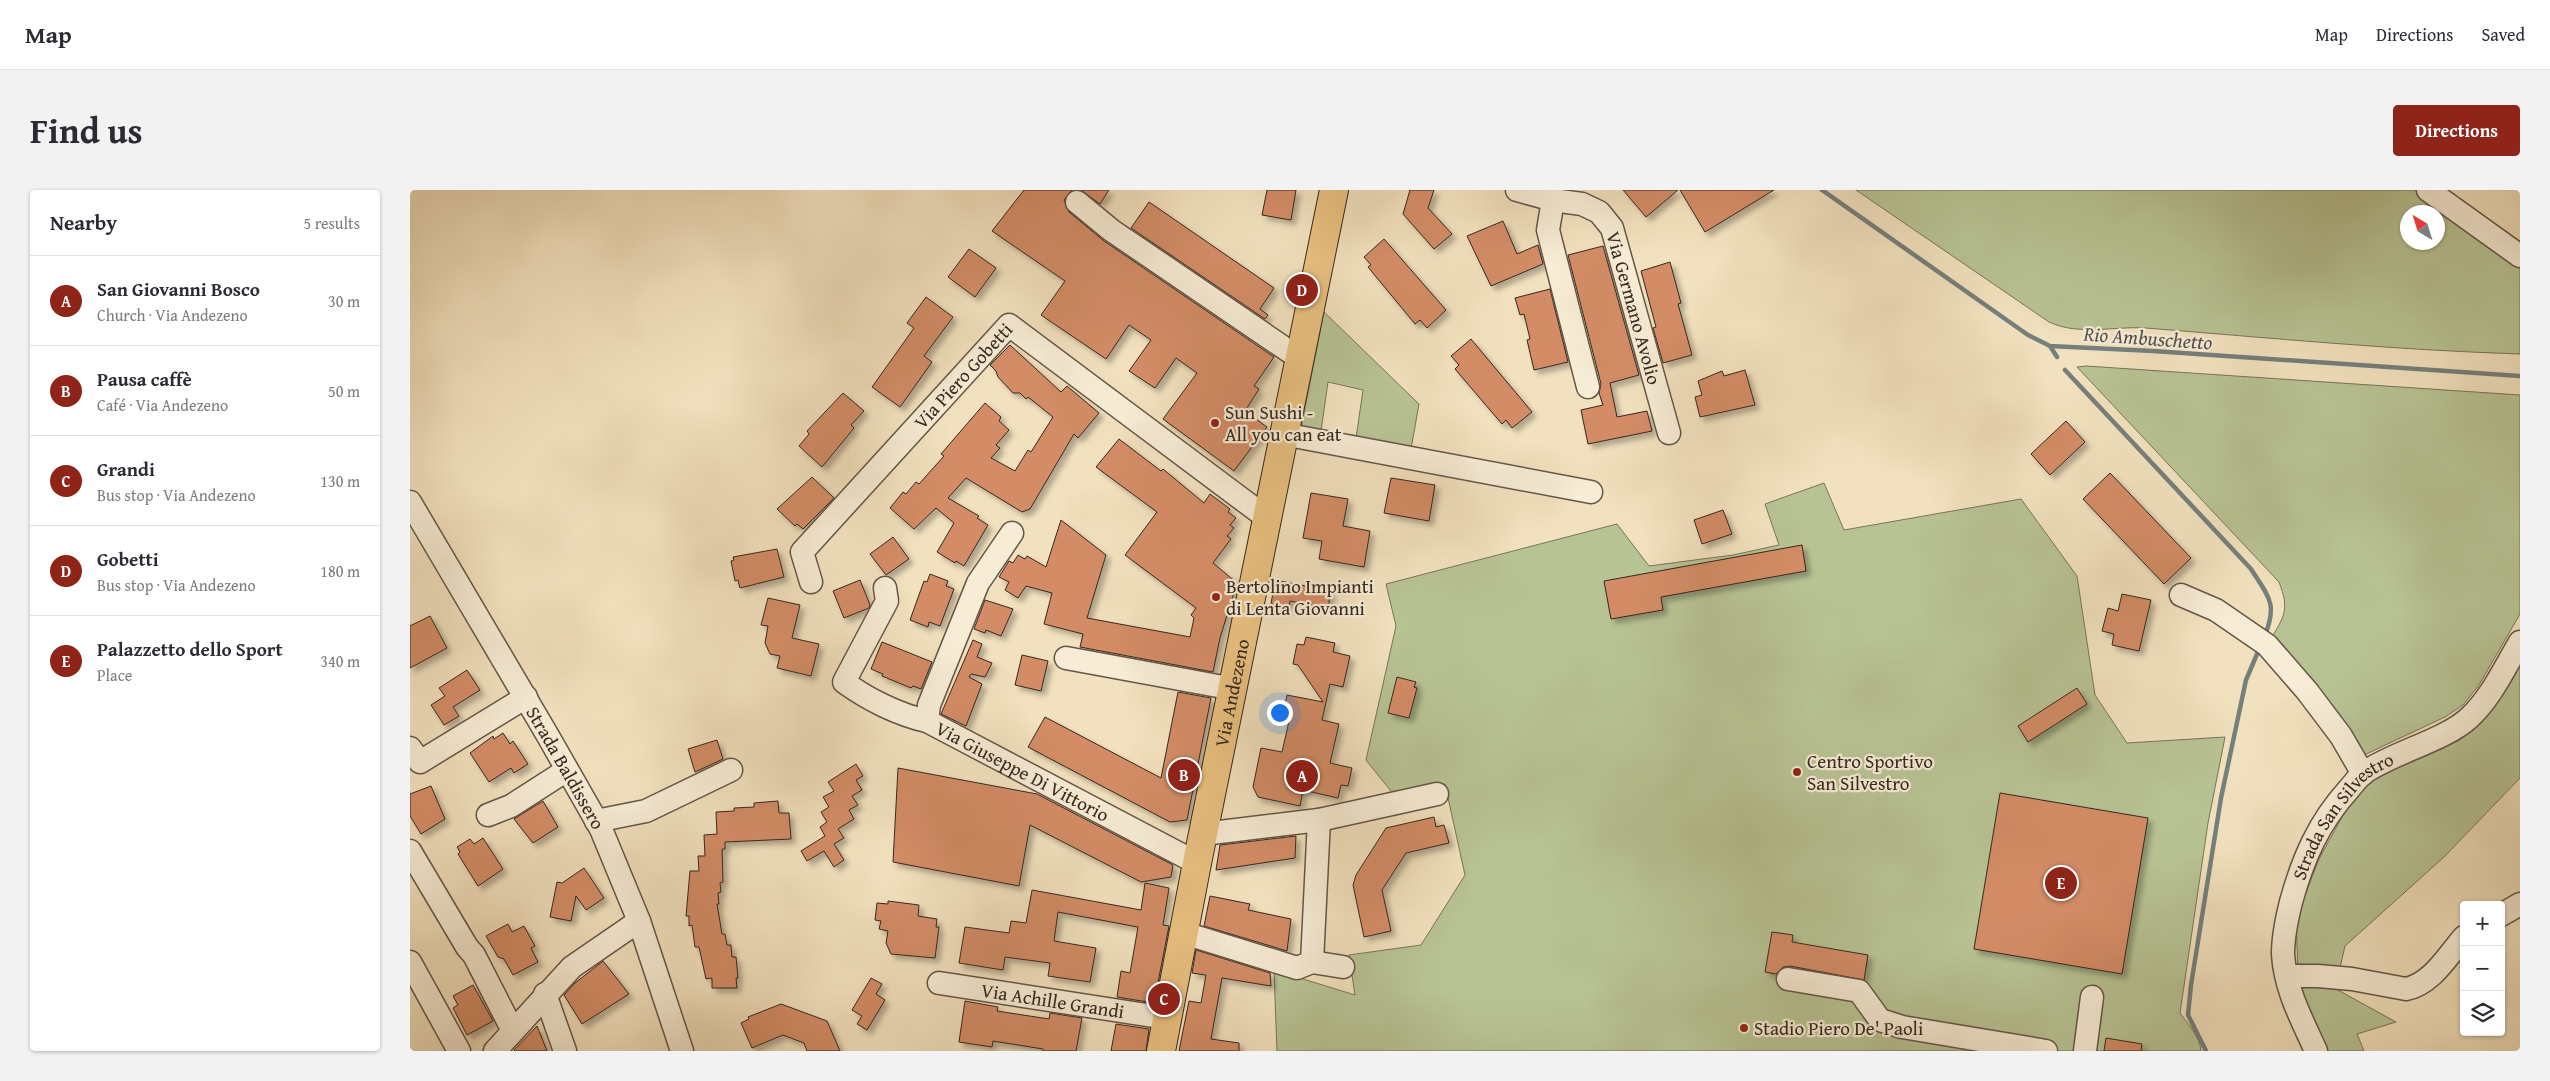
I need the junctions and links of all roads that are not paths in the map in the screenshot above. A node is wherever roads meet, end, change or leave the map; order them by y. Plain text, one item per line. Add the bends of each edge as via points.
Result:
1 (1334, 190) edge
2 (1517, 190) edge
3 (2428, 190) edge
4 (1553, 200) junction
5 (1076, 202) dead end
6 (2520, 256) edge
7 (1299, 358) junction
8 (1588, 387) dead end
9 (1669, 432) dead end
10 (1283, 434) junction
11 (1591, 492) dead end
12 (410, 502) edge
13 (1267, 518) junction
14 (1012, 533) dead end
15 (812, 582) dead end
16 (885, 588) dead end
17 (2181, 596) dead end
18 (2519, 644) edge
19 (1066, 658) dead end
20 (1234, 689) junction
21 (526, 697) junction
22 (927, 721) junction
23 (415, 755) edge
24 (567, 770) junction
25 (731, 770) dead end
26 (2363, 774) junction
27 (1437, 794) dead end
28 (488, 815) dead end
29 (1319, 820) junction
30 (596, 821) junction
31 (1203, 834) junction
32 (410, 851) edge
33 (1197, 864) junction
34 (2520, 904) edge
35 (2505, 913) edge
36 (639, 920) junction
37 (1184, 933) junction
38 (2460, 941) edge
39 (410, 962) edge
40 (1312, 962) junction
41 (1342, 967) dead end
42 (2287, 976) junction
43 (1788, 979) dead end
44 (939, 983) dead end
45 (545, 994) junction
46 (2092, 997) dead end
47 (1166, 1018) junction
48 (503, 1044) edge
49 (459, 1051) edge
50 (565, 1051) edge
51 (682, 1051) edge
52 (1161, 1051) edge
53 (2046, 1051) edge
54 (2085, 1051) edge
55 (2316, 1051) edge

1 - 7 main road, Via Andezeno
2 - 4 street, Via Germano Avolio
3 - 6 street
4 - 8 street via 1548,230
4 - 9 street, Via Germano Avolio via 1591,208 1599,212 1612,228
5 - 7 street via 1111,230
7 - 10 main road, Via Andezeno
10 - 11 street
10 - 13 main road, Via Andezeno
12 - 21 street, Strada Baldissero
13 - 15 street, Via Piero Gobetti via 1009,326 802,552
13 - 20 main road, Via Andezeno
14 - 22 street, Via Giuseppe Di Vittorio via 978,583 929,705
16 - 22 street via 887,601 844,682 897,710
17 - 26 street via 2216,610 2262,642 2307,691 2341,736
18 - 26 street, Strada San Silvestro via 2480,706 2468,718
19 - 20 street
20 - 31 main road, Via Andezeno
21 - 23 street
21 - 24 street, Strada Baldissero
22 - 33 street, Via Giuseppe Di Vittorio
24 - 28 street via 511,806
24 - 30 street, Strada Baldissero
25 - 30 street via 646,811
26 - 42 street, Strada San Silvestro via 2325,818 2306,853 2287,920 2283,954
27 - 29 street
29 - 31 street
29 - 40 street
30 - 36 street, Strada Baldissero
31 - 33 main road, Via Andezeno
32 - 48 street via 474,955
33 - 37 main road, Via Andezeno
34 - 35 street
36 - 45 street via 572,967
36 - 51 street, Strada Baldissero
37 - 40 street via 1297,968
37 - 47 main road, Via Andezeno
38 - 42 street via 2418,987 2406,989 2318,976
39 - 49 street
40 - 41 street
42 - 55 street, Strada San Silvestro via 2294,1003
43 - 53 street via 1859,991 1880,1020 1902,1027
44 - 47 street, Via Achille Grandi
45 - 48 street
45 - 50 street
46 - 54 street
47 - 52 main road, Via Andezeno

